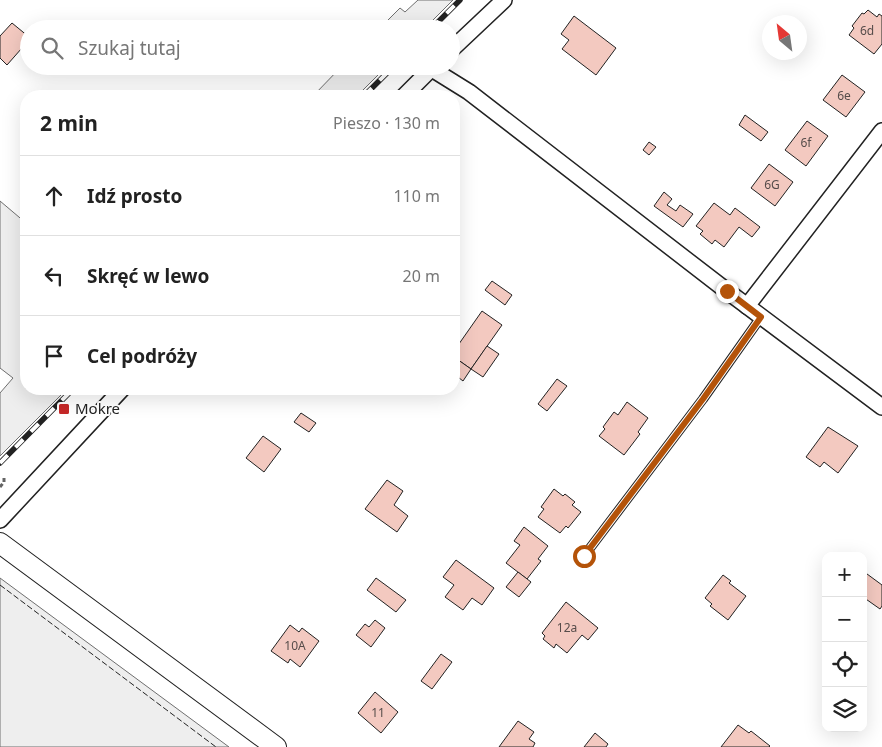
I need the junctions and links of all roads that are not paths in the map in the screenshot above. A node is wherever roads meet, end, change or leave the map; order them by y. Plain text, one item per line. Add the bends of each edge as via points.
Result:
1 (504, 0) edge
2 (460, 42) edge
3 (426, 75) edge
4 (444, 75) edge
5 (410, 90) edge
6 (882, 131) edge
7 (747, 306) junction
8 (761, 317) junction
9 (116, 395) edge
10 (882, 407) edge
11 (0, 520) edge
12 (0, 543) edge
13 (584, 556) dead end
14 (276, 747) edge

1 - 2 street
3 - 5 street
4 - 7 street
6 - 7 street
7 - 8 street
8 - 10 street
8 - 13 lane
9 - 11 street
12 - 14 street

